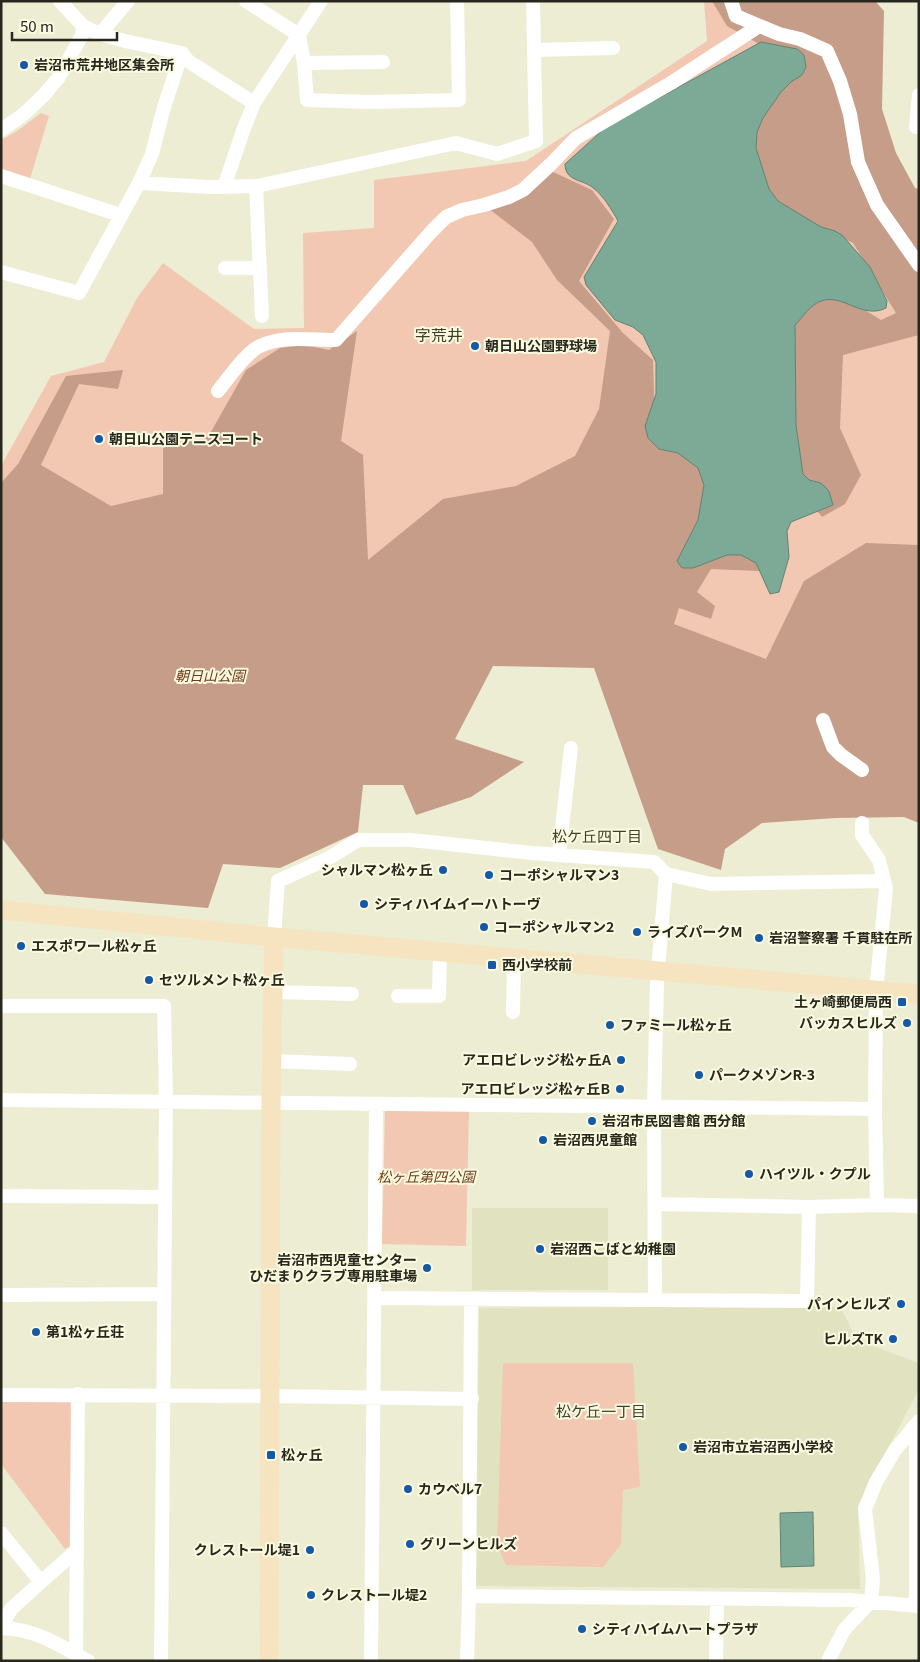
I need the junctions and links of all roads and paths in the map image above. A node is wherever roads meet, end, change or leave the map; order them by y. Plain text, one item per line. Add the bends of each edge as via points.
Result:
1 (60, 1) edge
2 (128, 1) edge
3 (246, 1) edge
4 (321, 1) edge
5 (457, 1) edge
6 (533, 1) edge
7 (731, 1) edge
8 (83, 26) junction
9 (759, 26) junction
10 (100, 34) junction
11 (299, 36) junction
12 (612, 48) dead end
13 (534, 50) junction
14 (182, 53) junction
15 (383, 62) dead end
16 (304, 63) junction
17 (919, 95) edge
18 (254, 103) junction
19 (3, 127) edge
20 (919, 127) edge
21 (1, 176) edge
22 (139, 183) junction
23 (256, 186) junction
24 (224, 187) junction
25 (120, 215) junction
26 (919, 265) edge
27 (225, 268) dead end
28 (260, 268) junction
29 (1, 272) edge
30 (262, 316) dead end
31 (218, 391) dead end
32 (823, 720) dead end
33 (570, 748) dead end
34 (862, 770) dead end
35 (862, 823) dead end
36 (559, 854) junction
37 (666, 874) junction
38 (884, 881) junction
39 (1, 910) edge
40 (274, 936) junction
41 (440, 951) junction
42 (514, 957) junction
43 (657, 972) junction
44 (876, 990) junction
45 (273, 992) junction
46 (352, 994) dead end
47 (919, 994) edge
48 (398, 996) dead end
49 (1, 1006) edge
50 (513, 1012) dead end
51 (272, 1061) junction
52 (350, 1064) dead end
53 (1, 1100) edge
54 (166, 1102) junction
55 (271, 1102) junction
56 (376, 1104) junction
57 (654, 1106) junction
58 (875, 1109) junction
59 (1, 1196) edge
60 (165, 1196) junction
61 (656, 1204) junction
62 (878, 1205) junction
63 (919, 1206) edge
64 (809, 1207) junction
65 (164, 1294) junction
66 (1, 1295) edge
67 (375, 1298) junction
68 (471, 1299) junction
69 (655, 1299) junction
70 (1, 1394) edge
71 (78, 1394) junction
72 (164, 1396) junction
73 (271, 1396) junction
74 (374, 1397) junction
75 (472, 1399) junction
76 (917, 1423) edge
77 (1, 1533) edge
78 (77, 1550) junction
79 (41, 1582) junction
80 (469, 1596) junction
81 (717, 1599) junction
82 (871, 1601) junction
83 (918, 1606) edge
84 (1, 1628) edge
85 (82, 1657) edge
86 (161, 1661) edge
87 (269, 1661) edge
88 (371, 1661) edge
89 (467, 1661) edge
90 (716, 1661) edge
91 (828, 1661) edge

1 - 8 street
2 - 10 street
3 - 11 street
4 - 11 street
5 - 16 street via 459,100 307,100
6 - 13 street
7 - 9 street via 736,16
8 - 10 street
8 - 19 street via 82,35 59,77 24,114
9 - 26 street via 827,51 850,114 858,162 877,206
9 - 31 street via 672,83 576,138 523,190 446,217 336,340 283,339 258,346
10 - 14 street
11 - 16 street
11 - 18 street
12 - 13 street
13 - 23 street via 536,141 497,154 456,142
14 - 18 street via 188,61
14 - 22 street via 152,154
15 - 16 street
17 - 20 street via 916,126
18 - 24 street
21 - 25 street
22 - 24 street
22 - 25 street
23 - 24 street
23 - 28 street
25 - 29 street via 79,293
27 - 28 street
28 - 30 street
32 - 34 street via 833,747
33 - 36 street
35 - 38 street via 862,834 879,860
36 - 37 street via 654,862
36 - 40 street via 411,840 358,840 329,858 278,881
37 - 38 street via 710,884
37 - 43 street
38 - 44 street via 886,889
39 - 40 street
40 - 41 street
40 - 45 street
41 - 42 street
41 - 48 street via 439,996
42 - 43 street
42 - 50 street
43 - 44 street
43 - 57 street
44 - 47 street
44 - 58 street
45 - 46 street
45 - 51 street
49 - 54 street via 164,1006
51 - 52 street
51 - 55 street
53 - 54 street
54 - 55 street
54 - 60 street
55 - 56 street
55 - 73 street
56 - 57 street
56 - 67 street
57 - 58 street
57 - 61 street
58 - 62 street
59 - 60 street
60 - 65 street
61 - 64 street
61 - 69 street
62 - 63 street
62 - 64 street
64 - 69 street via 807,1300
65 - 66 street
65 - 72 street
67 - 68 street
67 - 74 street
68 - 69 street
68 - 75 street
70 - 71 street
71 - 72 street
71 - 78 street
72 - 73 street
72 - 86 street
73 - 74 street
73 - 87 street
74 - 75 street
74 - 88 street
75 - 80 street
76 - 82 street via 895,1450 865,1509
76 - 83 street
77 - 79 street
78 - 79 street
78 - 85 street
79 - 84 street via 10,1609
80 - 81 street
80 - 89 street
81 - 82 street
81 - 90 street
82 - 83 street
82 - 91 street via 844,1630
84 - 85 street via 44,1636

